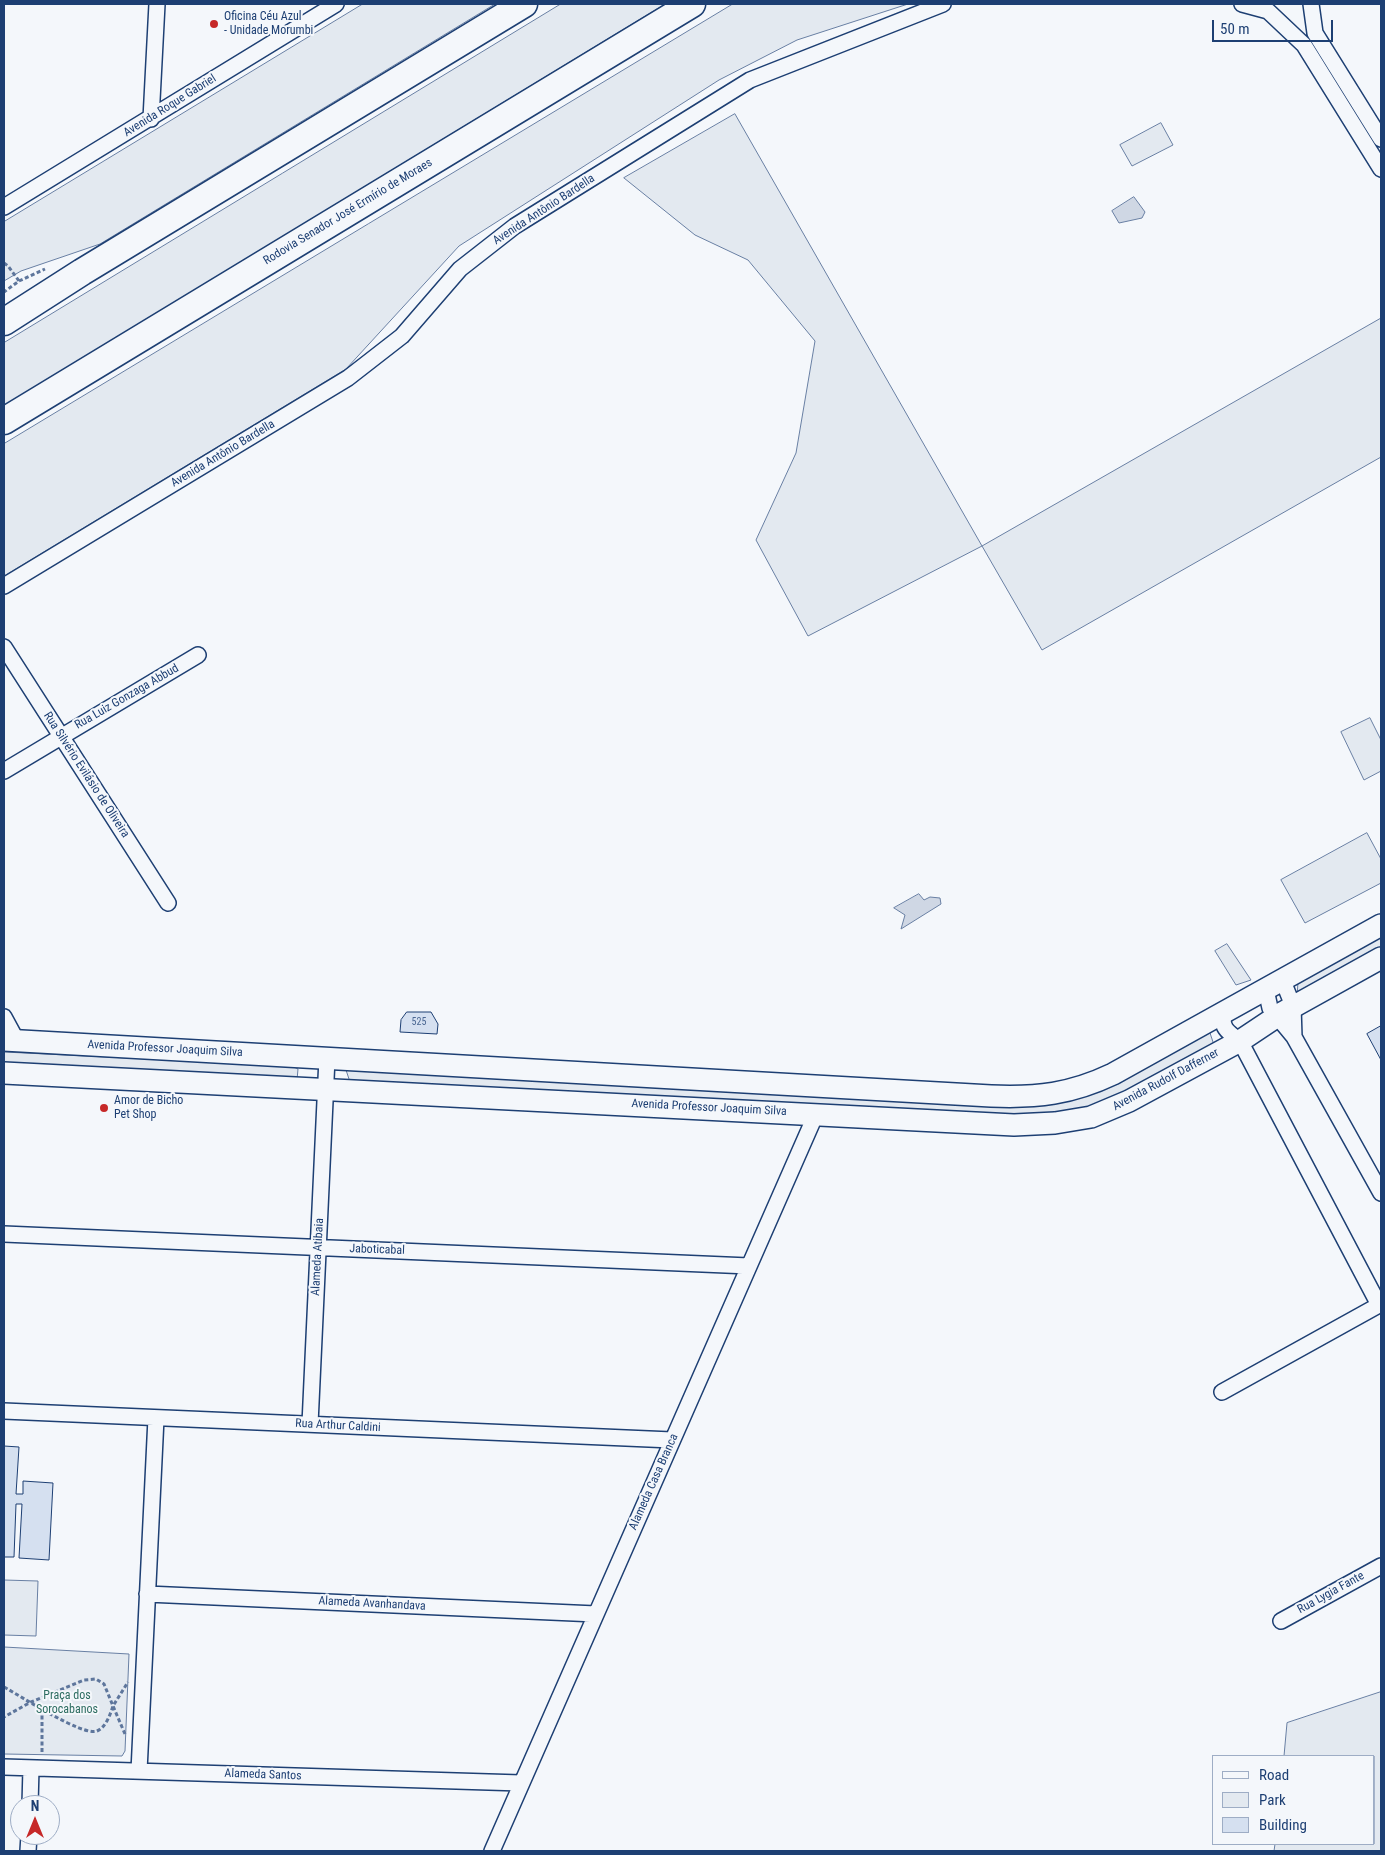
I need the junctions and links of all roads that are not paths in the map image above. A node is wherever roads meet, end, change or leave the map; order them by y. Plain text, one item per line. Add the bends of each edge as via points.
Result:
1 (157, 4) edge
2 (336, 4) edge
3 (524, 4) edge
4 (692, 4) edge
5 (943, 4) edge
6 (1242, 4) edge
7 (1311, 4) edge
8 (151, 118) junction
9 (1381, 139) edge
10 (1381, 169) edge
11 (4, 207) edge
12 (4, 322) edge
13 (4, 421) edge
14 (4, 586) edge
15 (4, 647) edge
16 (198, 655) dead end
17 (61, 736) junction
18 (4, 771) edge
19 (168, 903) dead end
20 (1381, 926) edge
21 (1381, 958) edge
22 (1274, 986) junction
23 (1285, 1012) junction
24 (1224, 1013) junction
25 (4, 1017) edge
26 (10, 1041) edge
27 (1240, 1041) junction
28 (327, 1058) junction
29 (4, 1074) edge
30 (325, 1089) junction
31 (816, 1114) junction
32 (1091, 1117) joint
33 (1381, 1193) edge
34 (4, 1234) edge
35 (318, 1248) junction
36 (749, 1266) junction
37 (1222, 1392) dead end
38 (4, 1411) edge
39 (156, 1418) junction
40 (310, 1424) junction
41 (672, 1440) junction
42 (1381, 1566) edge
43 (147, 1594) junction
44 (596, 1614) junction
45 (1281, 1621) dead end
46 (4, 1767) edge
47 (36, 1768) junction
48 (138, 1771) junction
49 (522, 1783) junction
50 (32, 1795) edge
51 (492, 1851) edge

1 - 8 street
2 - 8 street, Avenida Roque Gabriel
3 - 12 highway
4 - 13 highway, Rodovia Senador José Ermírio de Moraes
5 - 14 street, Avenida Antônio Bardella via 750,80 515,226 460,269 402,336 348,378
6 - 10 street via 1268,11 1304,45
7 - 9 street via 1315,33
8 - 11 street, Avenida Roque Gabriel
15 - 17 street, Rua Silvério Evilásio de Oliveira
16 - 17 street, Rua Luiz Gonzaga Abbud
17 - 18 street, Rua Luiz Gonzaga Abbud
17 - 19 street, Rua Silvério Evilásio de Oliveira
20 - 22 main road
21 - 23 main road, Avenida Rudolf Dafferner
22 - 23 street
22 - 23 street via 1270,1008
22 - 24 main road
23 - 27 main road, Avenida Rudolf Dafferner
23 - 33 street via 1294,1036
24 - 27 street via 1224,1027
24 - 28 main road, Avenida Professor Joaquim Silva via 1087,1086 1052,1095 1021,1098
25 - 26 street
26 - 28 main road, Avenida Professor Joaquim Silva
27 - 32 main road, Avenida Rudolf Dafferner via 1129,1101
27 - 37 street via 1379,1305
28 - 30 street
29 - 30 main road, Avenida Professor Joaquim Silva
30 - 31 main road, Avenida Professor Joaquim Silva
30 - 35 street, Alameda Atibaia
31 - 32 main road, Avenida Professor Joaquim Silva via 1014,1125
31 - 36 street, Alameda Casa Branca
34 - 35 street, Jaboticabal
35 - 36 street, Jaboticabal
35 - 40 street, Alameda Atibaia
36 - 41 street, Alameda Casa Branca
38 - 39 street, Rua Arthur Caldini
39 - 40 street, Rua Arthur Caldini
39 - 43 street
40 - 41 street, Rua Arthur Caldini
41 - 44 street, Alameda Casa Branca
42 - 45 street, Rua Lygia Fante
43 - 44 street, Alameda Avanhandava
43 - 48 street
44 - 49 street, Alameda Casa Branca
46 - 47 street, Alameda Santos
47 - 48 street, Alameda Santos
47 - 50 street
48 - 49 street, Alameda Santos
49 - 51 street, Alameda Casa Branca

